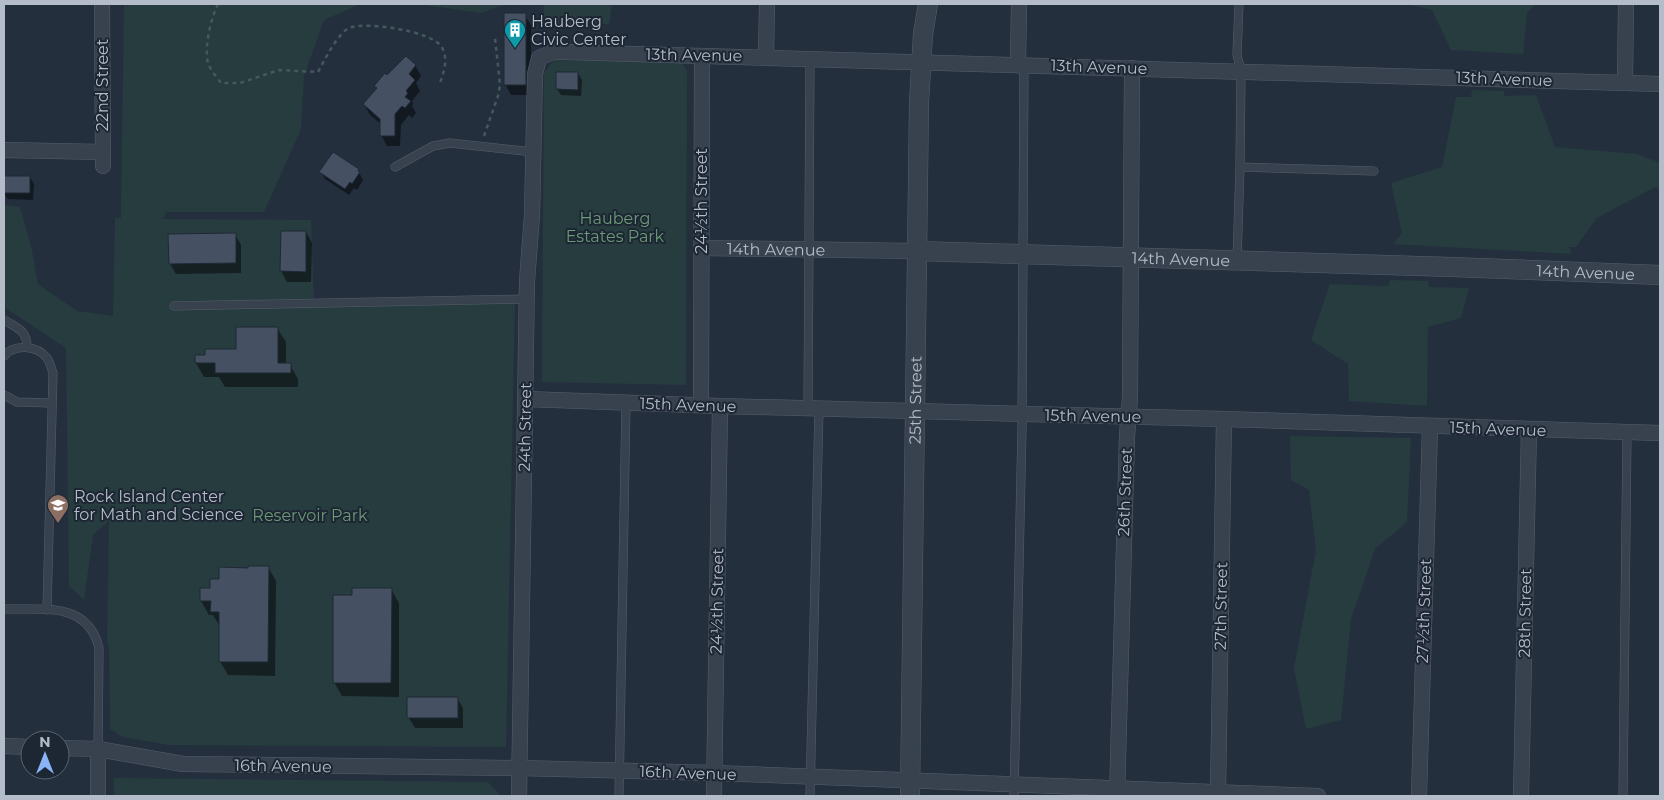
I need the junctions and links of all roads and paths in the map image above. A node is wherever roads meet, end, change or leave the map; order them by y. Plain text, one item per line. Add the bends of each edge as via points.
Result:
1 (102, 4) edge
2 (218, 4) edge
3 (767, 4) edge
4 (928, 4) edge
5 (1019, 4) edge
6 (1239, 4) edge
7 (1626, 4) edge
8 (496, 38) dead end
9 (702, 56) junction
10 (766, 57) junction
11 (539, 58) joint
12 (810, 58) junction
13 (921, 61) junction
14 (1021, 64) junction
15 (1132, 68) junction
16 (1241, 71) junction
17 (440, 83) dead end
18 (1625, 83) junction
19 (1660, 84) edge
20 (479, 146) junction
21 (4, 150) edge
22 (534, 152) junction
23 (1240, 166) junction
24 (395, 167) dead end
25 (1374, 172) dead end
26 (701, 248) junction
27 (809, 250) junction
28 (917, 251) junction
29 (1022, 255) junction
30 (1132, 257) junction
31 (1237, 260) junction
32 (1660, 275) edge
33 (526, 299) junction
34 (174, 306) dead end
35 (4, 320) edge
36 (27, 348) junction
37 (4, 356) edge
38 (4, 395) edge
39 (526, 399) junction
40 (52, 403) junction
41 (626, 403) junction
42 (702, 405) junction
43 (720, 406) junction
44 (814, 408) junction
45 (916, 412) junction
46 (1023, 414) junction
47 (1129, 417) junction
48 (1224, 419) junction
49 (1430, 427) junction
50 (1529, 429) junction
51 (1627, 432) junction
52 (1660, 433) edge
53 (4, 609) edge
54 (47, 610) junction
55 (4, 746) edge
56 (20, 747) edge
57 (70, 748) edge
58 (98, 749) junction
59 (519, 768) junction
60 (620, 771) junction
61 (714, 773) junction
62 (810, 778) junction
63 (910, 789) edge
64 (1014, 791) edge
65 (1117, 792) edge
66 (1218, 794) edge
67 (98, 796) edge
68 (519, 796) edge
69 (619, 796) edge
70 (714, 796) edge
71 (810, 796) edge
72 (1318, 796) edge
73 (1419, 796) edge
74 (1521, 796) edge
75 (1623, 796) edge

1 - 21 street, 22nd Street via 103,159
2 - 17 path via 208,36 208,64 221,83 240,83 279,70 318,72 348,28 368,25 410,31 430,38 440,46 445,70
3 - 10 street
4 - 13 street, 25th Street
5 - 14 street
6 - 16 lane via 1237,55
7 - 18 street
8 - 20 path via 500,85
9 - 10 street, 13th Avenue
9 - 11 street, 13th Avenue via 553,52
9 - 26 street, 24½th Street
10 - 12 street, 13th Avenue
11 - 22 street, 24th Street via 535,74
12 - 13 street, 13th Avenue
12 - 27 lane
13 - 14 street, 13th Avenue
13 - 28 street, 25th Street
14 - 15 street, 13th Avenue
14 - 29 lane
15 - 16 street, 13th Avenue
15 - 30 street, 26th Street
16 - 18 street, 13th Avenue
16 - 23 lane
18 - 19 street, 13th Avenue
20 - 22 lane
20 - 24 lane via 450,143 433,146
22 - 33 street, 24th Street
23 - 25 lane
23 - 31 lane
26 - 27 street, 14th Avenue
26 - 42 street, 24½th Street
27 - 28 street, 14th Avenue
27 - 44 lane
28 - 29 street, 14th Avenue
28 - 45 street, 25th Street
29 - 30 street, 14th Avenue
29 - 46 lane
30 - 31 street, 14th Avenue
30 - 47 street, 26th Street
31 - 32 street, 14th Avenue
33 - 34 lane
33 - 39 street, 24th Street
35 - 36 lane via 22,331 27,338
36 - 37 lane via 15,349
36 - 40 lane via 40,351 48,359 53,373
38 - 40 lane via 17,402
39 - 41 street, 15th Avenue
39 - 59 street, 24th Street
40 - 54 lane
41 - 42 street, 15th Avenue
41 - 60 lane
42 - 43 street, 15th Avenue
43 - 44 street, 15th Avenue
43 - 61 street, 24½th Street
44 - 45 street, 15th Avenue
44 - 62 lane
45 - 46 street, 15th Avenue
45 - 63 street, 25th Street
46 - 47 street, 15th Avenue
46 - 64 lane
47 - 48 street, 15th Avenue
47 - 65 street, 26th Street
48 - 49 street, 15th Avenue
48 - 66 street, 27th Street
49 - 50 street, 15th Avenue
49 - 73 street, 27½th Street
50 - 51 street, 15th Avenue
50 - 74 street, 28th Street
51 - 52 street, 15th Avenue
51 - 75 lane
53 - 54 lane
54 - 58 lane via 78,616 96,636 99,648
55 - 56 street
57 - 58 street, 16th Avenue
58 - 59 street, 16th Avenue via 183,764
58 - 67 street
59 - 60 street, 16th Avenue
59 - 68 street, 24th Street
60 - 61 street, 16th Avenue
60 - 69 lane
61 - 62 street, 16th Avenue
61 - 70 street, 24½th Street
62 - 63 street, 16th Avenue
62 - 71 lane
63 - 64 street, 16th Avenue
64 - 65 street, 16th Avenue
65 - 66 street, 16th Avenue
66 - 72 street, 16th Avenue

